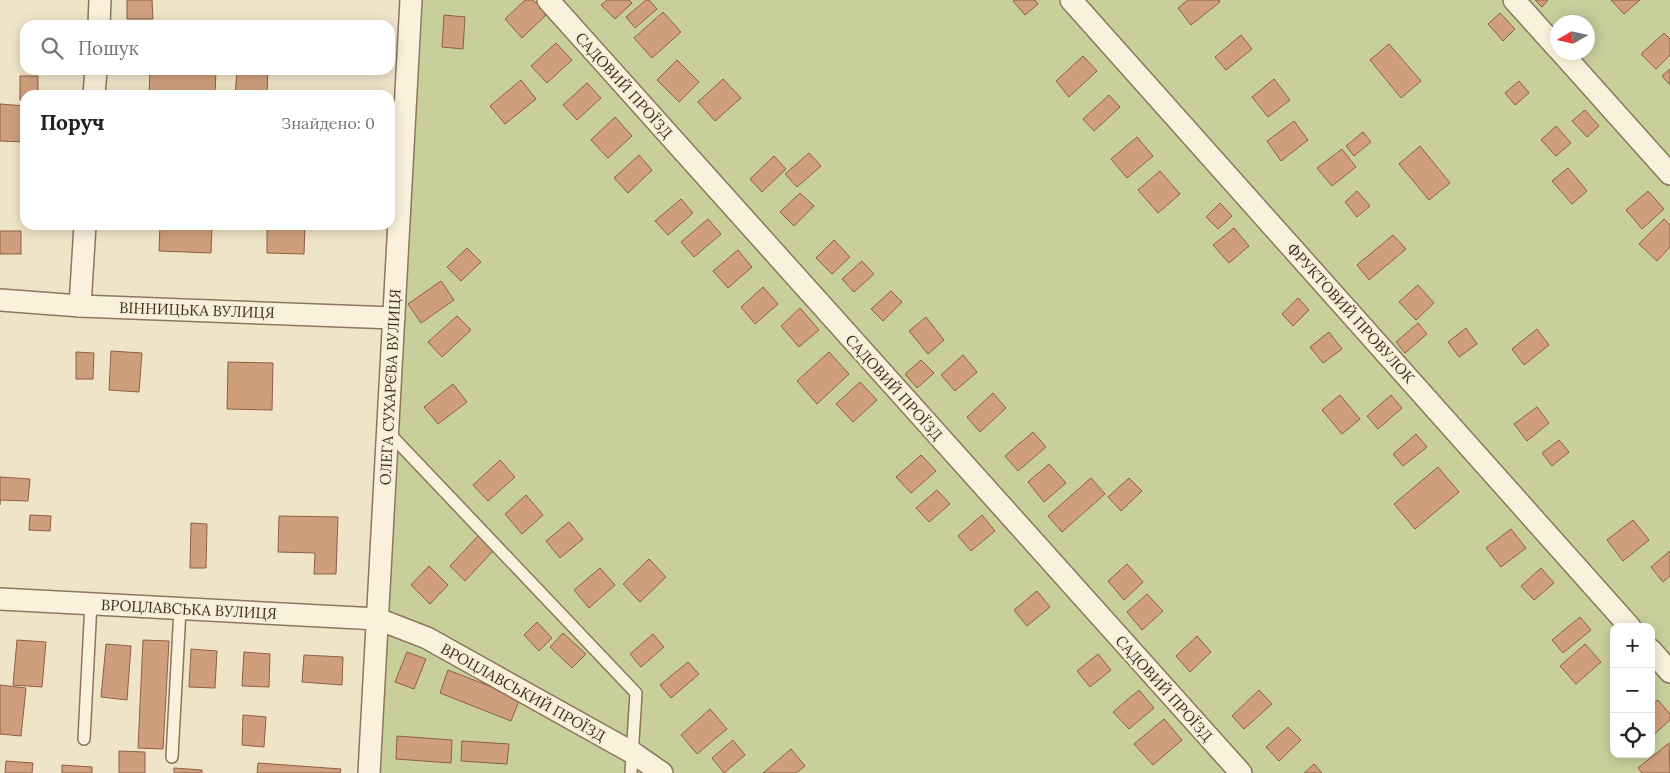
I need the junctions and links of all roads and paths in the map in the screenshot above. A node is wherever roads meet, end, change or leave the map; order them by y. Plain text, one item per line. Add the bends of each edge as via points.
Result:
1 (100, 0) edge
2 (411, 0) edge
3 (548, 0) edge
4 (1071, 0) edge
5 (1514, 0) edge
6 (99, 20) edge
7 (1550, 40) edge
8 (1568, 60) edge
9 (96, 75) edge
10 (94, 90) edge
11 (1670, 174) edge
12 (85, 230) edge
13 (0, 300) edge
14 (80, 306) junction
15 (394, 318) junction
16 (387, 431) junction
17 (0, 598) edge
18 (91, 603) junction
19 (180, 609) junction
20 (378, 620) junction
21 (1626, 623) edge
22 (1655, 655) edge
23 (1670, 672) edge
24 (84, 739) dead end
25 (172, 757) dead end
26 (632, 763) edge
27 (369, 773) edge
28 (662, 773) edge
29 (1240, 773) edge

1 - 6 street
2 - 15 street, ОЛЕГА СУХАРЄВА ВУЛИЦЯ
3 - 29 street, САДОВИЙ ПРОЇЗД
4 - 21 street, ФРУКТОВИЙ ПРОВУЛОК
5 - 7 street
8 - 11 street
9 - 10 street
12 - 14 street
13 - 14 street, ВІННИЦЬКА ВУЛИЦЯ
14 - 15 street, ВІННИЦЬКА ВУЛИЦЯ
15 - 16 street, ОЛЕГА СУХАРЄВА ВУЛИЦЯ
16 - 20 street, ОЛЕГА СУХАРЄВА ВУЛИЦЯ
16 - 26 lane via 636,693
17 - 18 street, ВРОЦЛАВСЬКА ВУЛИЦЯ
18 - 19 street, ВРОЦЛАВСЬКА ВУЛИЦЯ
18 - 24 lane
19 - 20 street, ВРОЦЛАВСЬКА ВУЛИЦЯ
19 - 25 lane
20 - 26 street, ВРОЦЛАВСЬКИЙ ПРОЇЗД via 427,638
20 - 27 street, ОЛЕГА СУХАРЄВА ВУЛИЦЯ
22 - 23 street
26 - 28 street, ВРОЦЛАВСЬКИЙ ПРОЇЗД

